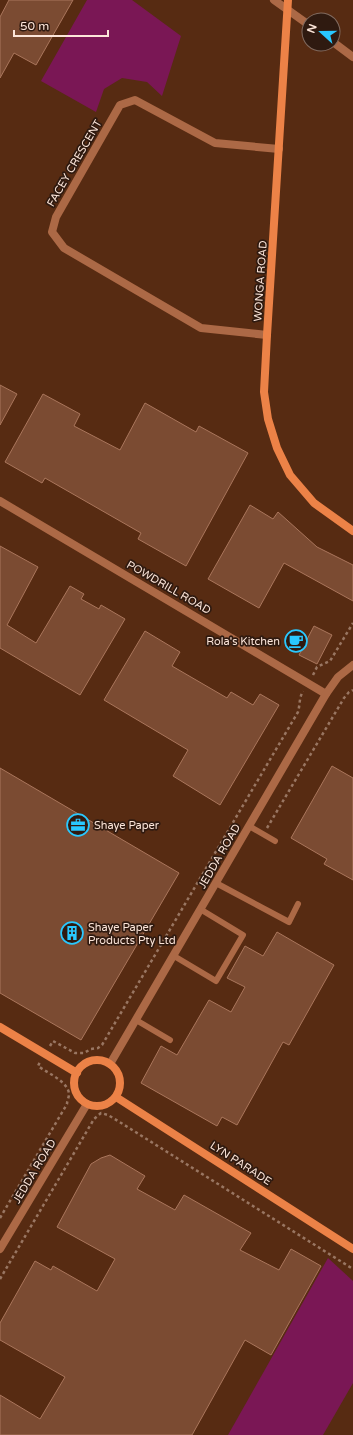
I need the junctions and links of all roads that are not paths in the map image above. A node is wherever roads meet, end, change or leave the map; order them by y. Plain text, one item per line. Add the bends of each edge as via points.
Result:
1 (274, 0) edge
2 (288, 0) edge
3 (288, 9) junction
4 (301, 19) edge
5 (341, 48) edge
6 (353, 57) edge
7 (280, 149) junction
8 (267, 335) junction
9 (0, 501) edge
10 (353, 531) edge
11 (353, 665) edge
12 (326, 694) junction
13 (249, 826) junction
14 (275, 841) dead end
15 (216, 882) junction
16 (298, 904) dead end
17 (200, 909) junction
18 (174, 956) junction
19 (136, 1020) junction
20 (0, 1028) edge
21 (170, 1040) dead end
22 (110, 1064) junction
23 (77, 1073) junction
24 (116, 1096) junction
25 (87, 1104) junction
26 (0, 1249) edge
27 (353, 1249) edge

1 - 3 street
2 - 3 street, WONGA ROAD
3 - 4 street
3 - 7 street, WONGA ROAD
5 - 6 street
7 - 8 street, WONGA ROAD
7 - 8 street, FACEY CRESCENT via 215,143 135,100 120,105 56,217 52,232 64,248 201,328
8 - 10 street, WONGA ROAD via 264,392 268,419 277,448 290,475 314,503
9 - 12 street, POWDRILL ROAD
11 - 12 street, JEDDA ROAD via 338,677
12 - 13 street, JEDDA ROAD
13 - 14 lane
13 - 15 street, JEDDA ROAD
15 - 16 lane via 289,922
15 - 17 street, JEDDA ROAD
17 - 18 street, JEDDA ROAD
17 - 18 lane via 243,935 216,981
18 - 19 street, JEDDA ROAD
19 - 21 lane
19 - 22 street, JEDDA ROAD
20 - 23 street
22 - 23 street via 95,1060 81,1066
22 - 24 street via 119,1076 120,1090
23 - 25 street via 74,1087 81,1100
24 - 25 street via 106,1105
24 - 27 street, LYN PARADE
25 - 26 street, JEDDA ROAD

